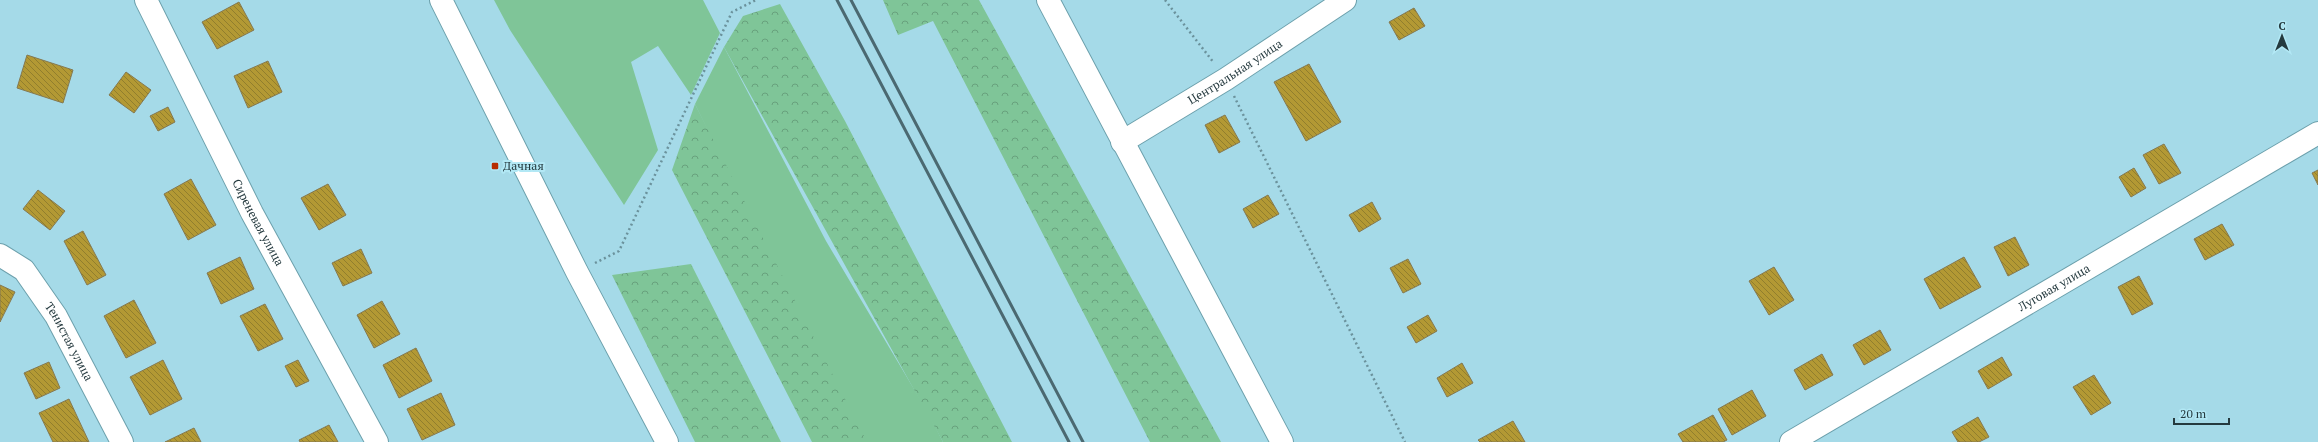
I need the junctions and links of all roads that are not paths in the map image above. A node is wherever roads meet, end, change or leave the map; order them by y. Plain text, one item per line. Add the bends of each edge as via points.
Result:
1 (146, 0) edge
2 (441, 0) edge
3 (1048, 0) edge
4 (1345, 0) edge
5 (2318, 133) edge
6 (1122, 142) junction
7 (0, 255) edge
8 (122, 442) edge
9 (377, 442) edge
10 (667, 442) edge
11 (1282, 442) edge
12 (1790, 442) edge

1 - 9 street, Сиреневая улица via 252,214
2 - 10 street via 577,272
3 - 6 street
4 - 6 street, Центральная улица via 1226,79
5 - 12 street, Луговая улица
6 - 11 street
7 - 8 street, Тенистая улица via 24,270 56,316

